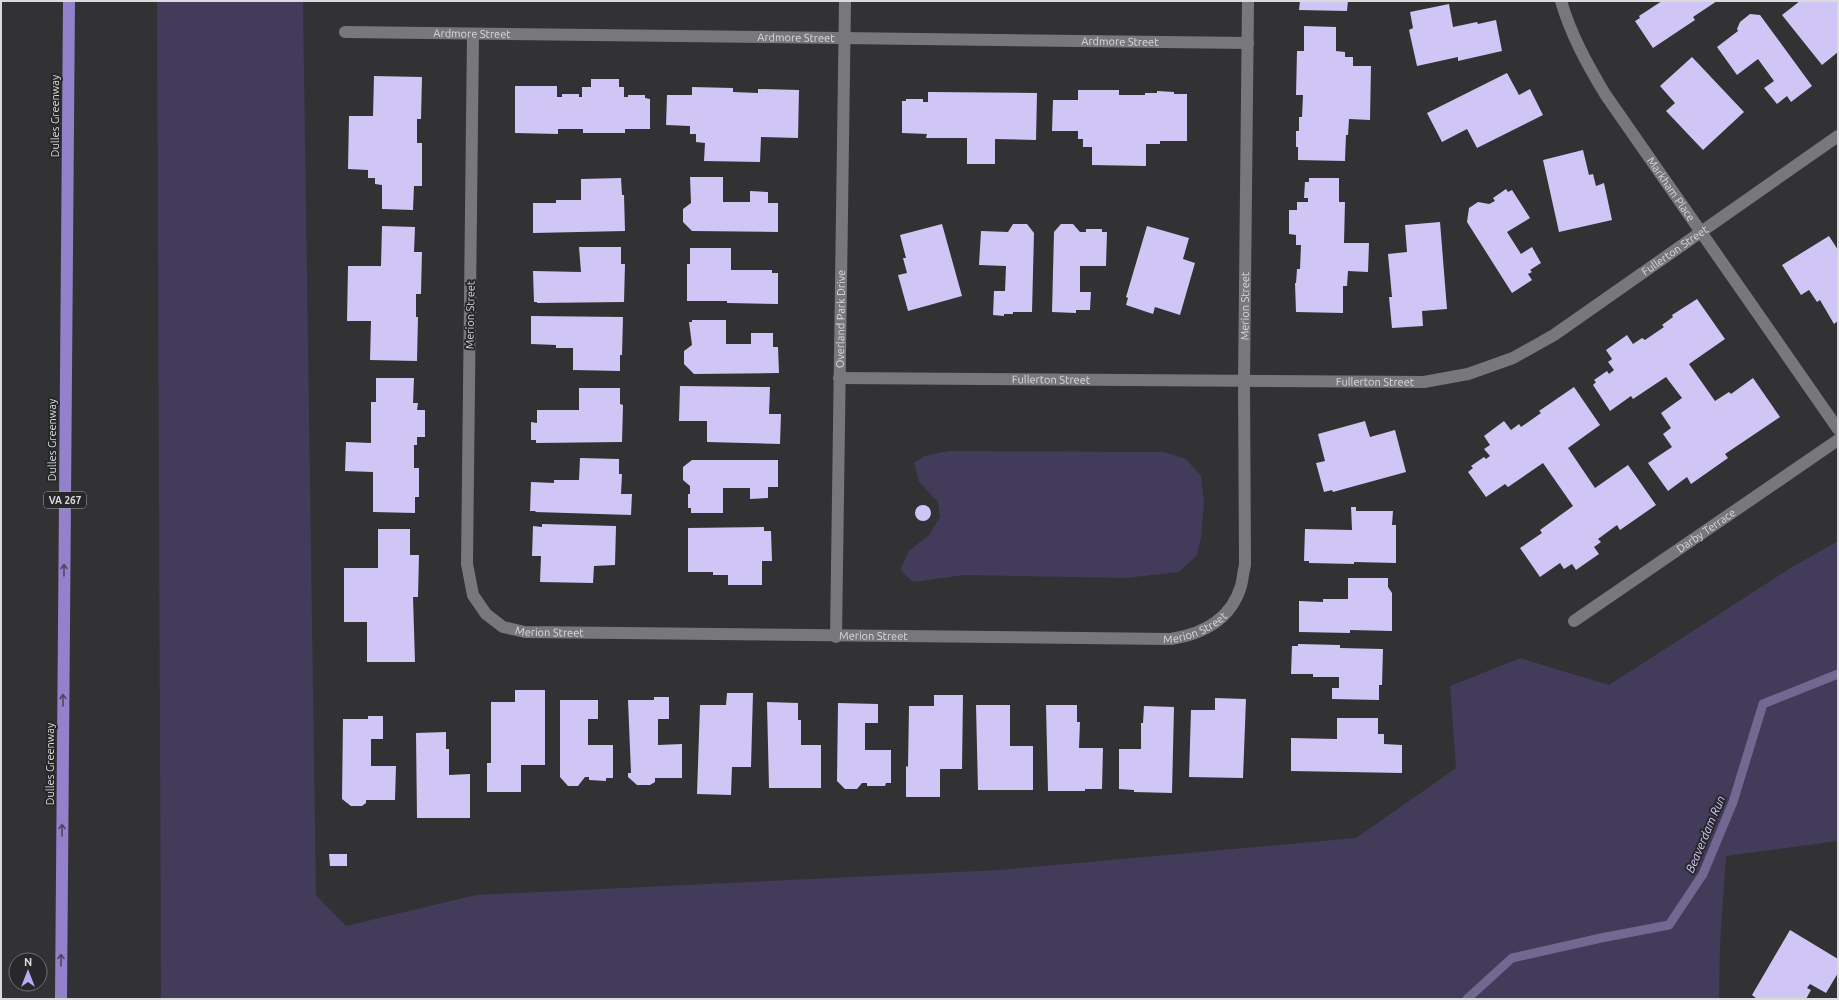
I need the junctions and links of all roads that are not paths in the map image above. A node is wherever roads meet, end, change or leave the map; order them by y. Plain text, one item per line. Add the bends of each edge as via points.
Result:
1 (69, 1) edge
2 (845, 1) edge
3 (1248, 1) edge
4 (1561, 1) edge
5 (345, 32) dead end
6 (473, 34) junction
7 (845, 38) junction
8 (1248, 43) junction
9 (1838, 136) edge
10 (1701, 233) junction
11 (840, 378) junction
12 (1244, 382) junction
13 (1838, 429) edge
14 (1838, 440) edge
15 (1574, 622) dead end
16 (836, 637) junction
17 (61, 999) edge

17 -> 1 highway, Dulles Greenway / VA 267
2 - 7 street, Overland Park Drive
3 - 8 street, Merion Street
4 - 10 street, Markham Place via 1580,50 1601,87
5 - 6 street, Ardmore Street
6 - 7 street, Ardmore Street
6 - 16 street, Merion Street via 467,564 473,594 486,614 503,627 525,632
7 - 8 street, Ardmore Street
7 - 11 street, Overland Park Drive
8 - 12 street, Merion Street
9 - 10 street, Fullerton Street
10 - 12 street, Fullerton Street via 1554,335 1512,358 1468,374 1424,382
10 - 13 street, Markham Place
11 - 12 street, Fullerton Street
11 - 16 street, Overland Park Drive
12 - 16 street, Merion Street via 1245,565 1241,586 1230,609 1212,626 1188,637 1171,639
14 - 15 street, Darby Terrace

